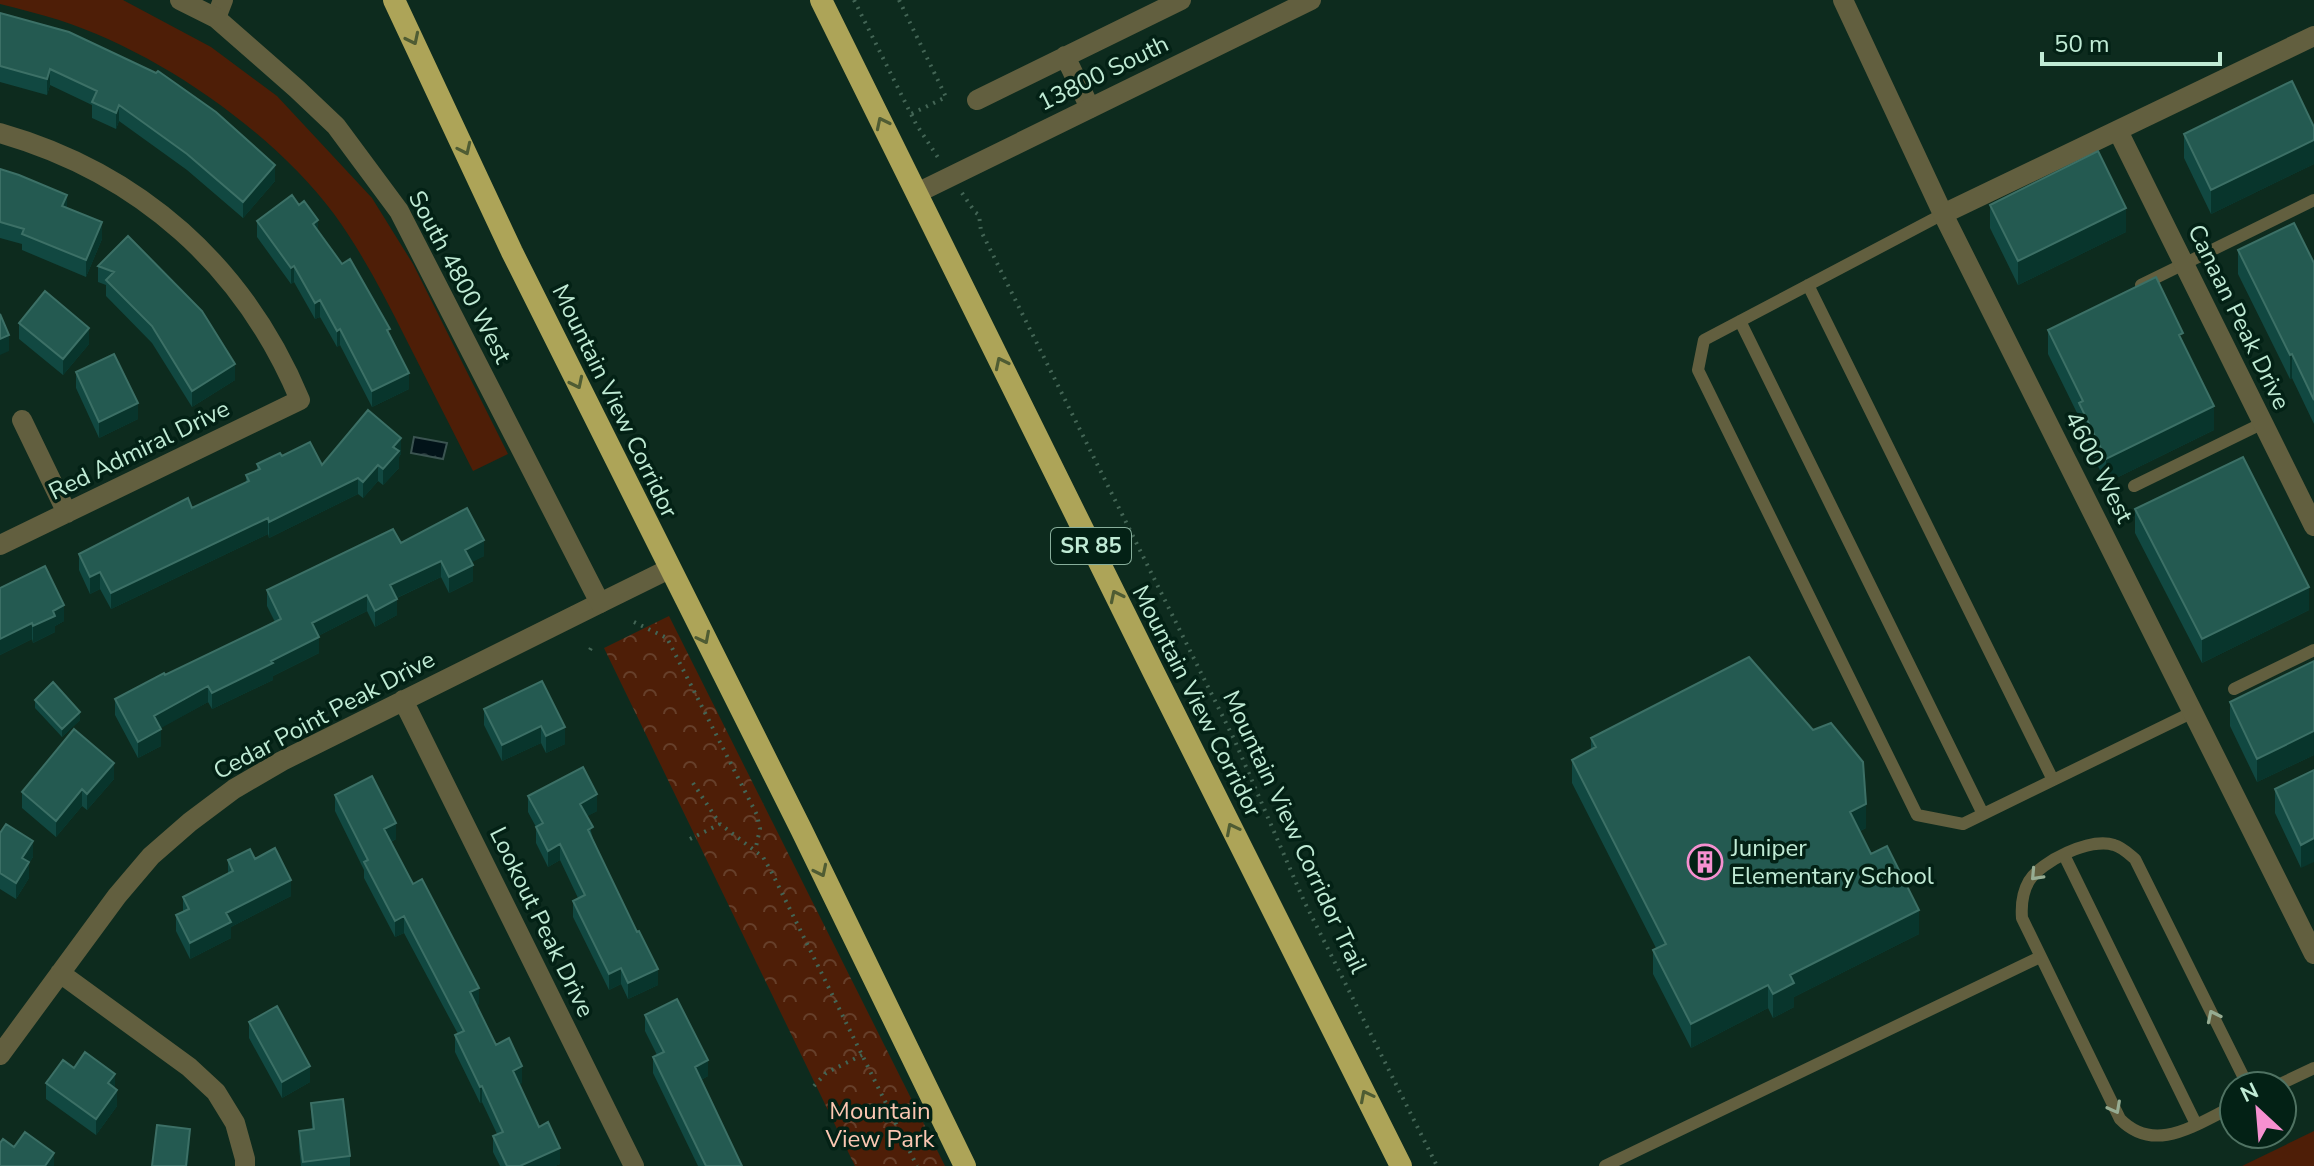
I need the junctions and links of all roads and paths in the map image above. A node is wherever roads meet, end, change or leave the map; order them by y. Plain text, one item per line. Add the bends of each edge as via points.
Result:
1 (180, 0) edge
2 (394, 0) edge
3 (821, 0) edge
4 (854, 0) edge
5 (899, 0) edge
6 (1181, 0) edge
7 (1311, 0) edge
8 (1843, 0) edge
9 (220, 9) edge
10 (2314, 36) edge
11 (1065, 56) junction
12 (977, 100) dead end
13 (1090, 108) junction
14 (911, 114) junction
15 (920, 131) dead end
16 (2118, 131) junction
17 (0, 133) edge
18 (917, 193) junction
19 (2314, 200) edge
20 (975, 212) dead end
21 (1943, 214) junction
22 (2183, 264) junction
23 (1808, 285) junction
24 (2126, 292) edge
25 (1740, 321) junction
26 (22, 420) dead end
27 (2263, 423) junction
28 (2134, 486) dead end
29 (67, 513) junction
30 (2314, 526) edge
31 (0, 545) edge
32 (669, 569) junction
33 (600, 603) junction
34 (634, 622) dead end
35 (593, 644) dead end
36 (590, 650) dead end
37 (2314, 650) edge
38 (2234, 689) dead end
39 (403, 700) junction
40 (2193, 712) junction
41 (2053, 780) junction
42 (693, 783) dead end
43 (1983, 814) junction
44 (720, 824) junction
45 (690, 839) dead end
46 (755, 851) junction
47 (2064, 855) junction
48 (2314, 954) edge
49 (2040, 957) junction
50 (60, 973) junction
51 (0, 1055) edge
52 (862, 1055) junction
53 (2240, 1070) edge
54 (814, 1086) dead end
55 (2218, 1114) edge
56 (2196, 1124) junction
57 (245, 1166) edge
58 (634, 1166) edge
59 (917, 1166) edge
60 (965, 1166) edge
61 (1401, 1166) edge
62 (1437, 1166) edge
63 (1605, 1166) edge

1 - 9 street, South 4800 West
2 -> 32 highway, Mountain View Corridor
18 -> 3 highway, Mountain View Corridor / SR 85
4 - 14 path
5 - 14 path via 946,97
6 - 11 street
7 - 13 street, 13800 South
8 - 21 street, 4600 West
9 - 33 street, South 4800 West via 336,126 399,211
10 - 16 street
11 - 12 street
11 - 13 street
13 - 18 street, 13800 South
14 - 15 path
16 - 21 street
16 - 22 street, Canaan Peak Drive
17 - 29 street, Red Admiral Drive via 76,160 181,230 252,310 300,400
61 -> 18 highway, Mountain View Corridor / SR 85
19 - 22 lane
20 - 62 path, Mountain View Corridor Trail via 1234,739 1304,901
21 - 23 lane
21 - 40 street, 4600 West
22 - 24 lane
22 - 27 street, Canaan Peak Drive
23 - 25 lane
23 - 41 lane
25 - 43 lane
25 - 43 lane via 1704,340 1698,370 1910,801 1917,815 1963,824
26 - 29 street
27 - 28 lane
27 - 30 street, Canaan Peak Drive
29 - 31 street, Red Admiral Drive
32 - 33 street, Cedar Point Peak Drive
32 -> 60 highway, Mountain View Corridor
33 - 39 street, Cedar Point Peak Drive
34 - 46 path via 667,638 757,815
35 - 36 path
37 - 38 lane
39 - 50 street, Cedar Point Peak Drive via 282,761 190,822 151,856
39 - 58 street, Lookout Peak Drive
40 - 41 lane
40 - 48 street, 4600 West
41 - 43 lane
42 - 44 path
44 - 45 path
44 - 46 path
46 - 52 path via 772,873
47 -> 49 lane via 2039,868 2024,891 2022,918
53 -> 47 lane via 2135,859 2113,844 2084,846
47 - 56 lane
49 -> 56 lane via 2120,1119 2141,1134 2156,1137
49 - 63 lane
50 - 51 street, Cedar Point Peak Drive
50 - 57 street via 216,1092 235,1123
52 - 54 path via 826,1073
52 - 59 path
55 - 56 lane

